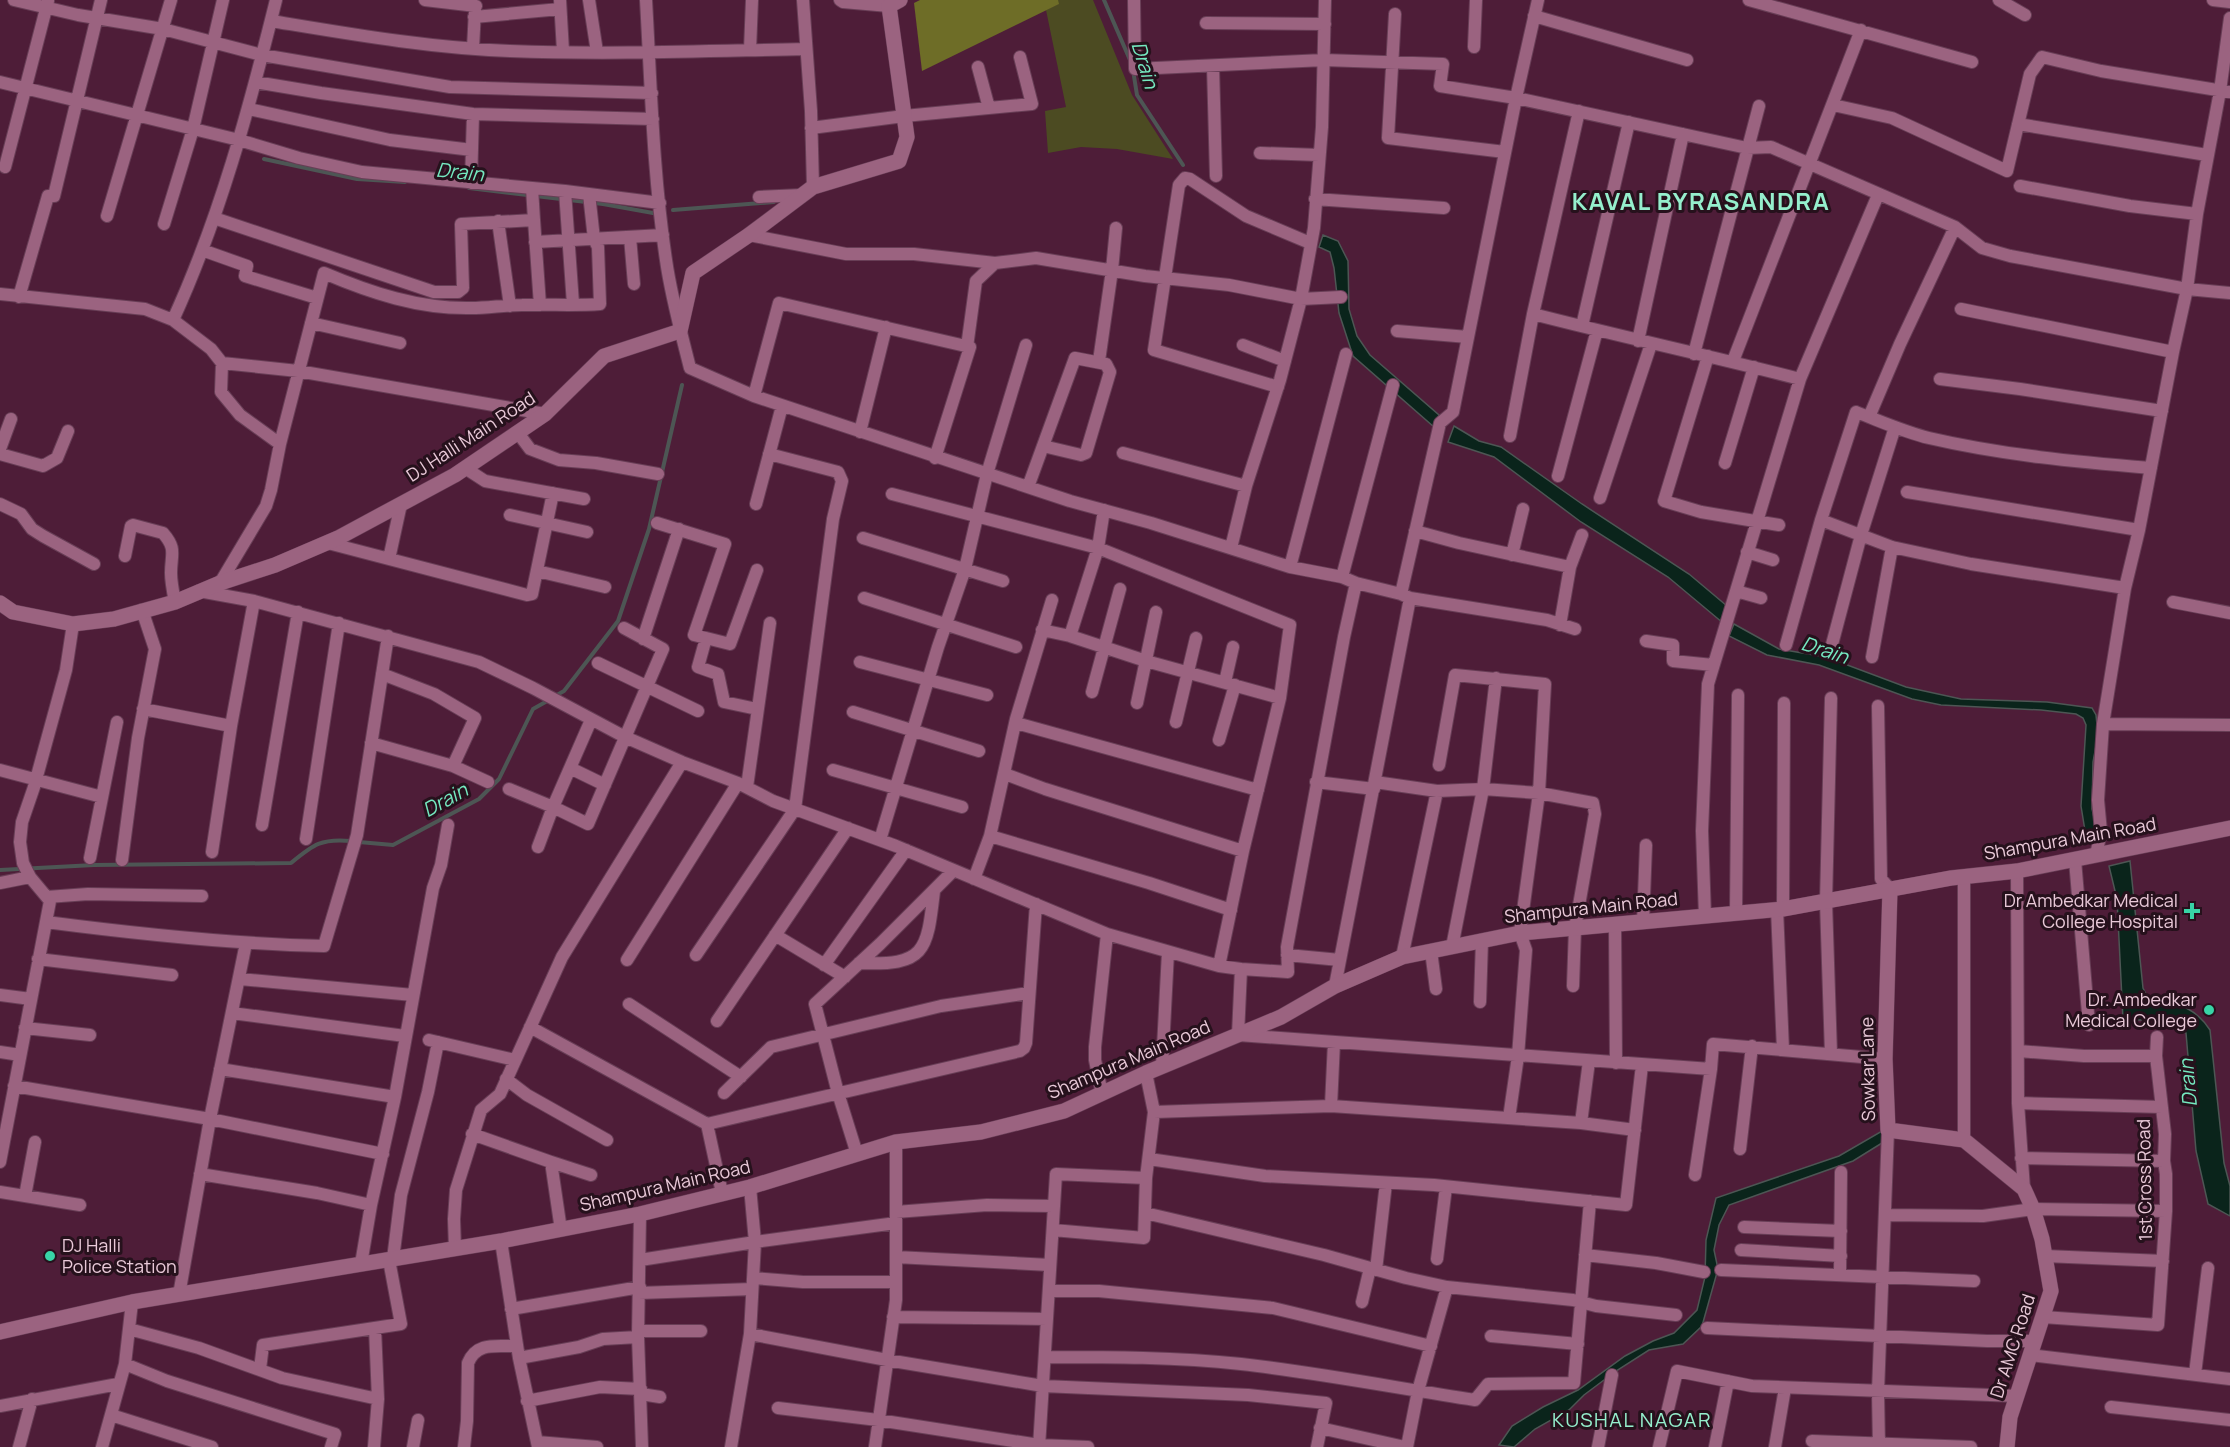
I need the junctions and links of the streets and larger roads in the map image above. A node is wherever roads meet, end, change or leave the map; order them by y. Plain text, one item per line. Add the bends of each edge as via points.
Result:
1 (14, 0) edge
2 (101, 0) edge
3 (171, 0) edge
4 (223, 0) edge
5 (276, 0) edge
6 (425, 0) edge
7 (589, 0) edge
8 (646, 0) edge
9 (752, 0) edge
10 (802, 0) edge
11 (840, 0) edge
12 (1134, 0) edge
13 (1325, 0) edge
14 (1476, 0) edge
15 (1538, 0) edge
16 (1749, 0) edge
17 (1999, 0) edge
18 (2213, 0) edge
19 (2230, 2) edge
20 (894, 3) edge
21 (47, 4) edge
22 (560, 5) edge
23 (476, 8) edge
24 (1395, 14) dead end
25 (2025, 15) dead end
26 (1534, 16) junction
27 (96, 18) junction
28 (2230, 18) edge
29 (271, 21) junction
30 (1206, 23) dead end
31 (1324, 24) junction
32 (163, 29) junction
33 (1861, 30) junction
34 (212, 42) junction
35 (1474, 47) dead end
36 (473, 48) junction
37 (805, 49) junction
38 (750, 50) junction
39 (563, 51) junction
40 (597, 52) junction
41 (649, 52) junction
42 (262, 55) junction
43 (1020, 57) dead end
44 (1324, 60) junction
45 (1687, 60) dead end
46 (1394, 61) junction
47 (1972, 62) dead end
48 (1213, 66) junction
49 (978, 68) dead end
50 (0, 82) edge
51 (255, 82) junction
52 (25, 87) junction
53 (2225, 92) edge
54 (652, 93) junction
55 (1516, 98) junction
56 (75, 101) junction
57 (1833, 105) junction
58 (1759, 106) dead end
59 (989, 108) junction
60 (249, 109) junction
61 (1579, 111) junction
62 (136, 114) junction
63 (473, 114) junction
64 (904, 116) junction
65 (653, 119) junction
66 (1629, 122) junction
67 (2018, 124) junction
68 (811, 128) junction
69 (192, 129) junction
70 (1683, 134) junction
71 (239, 140) junction
72 (1747, 148) junction
73 (471, 150) junction
74 (1260, 153) dead end
75 (1505, 153) junction
76 (1320, 154) junction
77 (2207, 155) junction
78 (1810, 166) junction
79 (5, 167) dead end
80 (1216, 176) dead end
81 (471, 183) junction
82 (2020, 186) dead end
83 (808, 191) junction
84 (532, 193) junction
85 (589, 194) junction
86 (1878, 195) junction
87 (566, 196) junction
88 (759, 197) dead end
89 (1315, 199) junction
90 (660, 203) junction
91 (1444, 208) dead end
92 (2197, 214) junction
93 (107, 216) dead end
94 (214, 218) junction
95 (534, 220) junction
96 (498, 221) junction
97 (165, 225) dead end
98 (1955, 227) junction
99 (1116, 228) dead end
100 (663, 235) junction
101 (749, 235) junction
102 (630, 237) junction
103 (594, 239) junction
104 (569, 240) junction
105 (535, 242) junction
106 (1311, 242) junction
107 (202, 250) junction
108 (995, 263) junction
109 (1112, 270) junction
110 (1166, 278) junction
111 (634, 284) dead end
112 (2187, 289) junction
113 (2230, 293) edge
114 (0, 294) edge
115 (19, 297) junction
116 (1341, 297) dead end
117 (317, 298) junction
118 (1300, 299) junction
119 (573, 304) junction
120 (540, 305) junction
121 (510, 306) junction
122 (1961, 309) dead end
123 (1533, 314) junction
124 (173, 320) junction
125 (311, 323) junction
126 (886, 327) junction
127 (1582, 327) junction
128 (1397, 330) dead end
129 (1597, 330) junction
130 (680, 331) junction
131 (1468, 337) junction
132 (1638, 341) junction
133 (400, 343) dead end
134 (1651, 344) junction
135 (1026, 345) dead end
136 (1243, 345) dead end
137 (967, 347) junction
138 (2173, 352) junction
139 (1346, 354) dead end
140 (1694, 354) junction
141 (1708, 356) junction
142 (1099, 361) junction
143 (1285, 361) junction
144 (1733, 361) junction
145 (222, 363) junction
146 (1754, 367) junction
147 (298, 371) junction
148 (1940, 378) dead end
149 (1800, 379) junction
150 (1393, 386) dead end
151 (1278, 387) junction
152 (753, 396) junction
153 (782, 406) junction
154 (2162, 411) junction
155 (545, 414) junction
156 (1869, 417) junction
157 (11, 419) dead end
158 (1895, 427) junction
159 (68, 431) dead end
160 (860, 432) junction
161 (518, 433) junction
162 (1510, 436) dead end
163 (280, 444) junction
164 (1043, 446) junction
165 (0, 449) edge
166 (1124, 453) dead end
167 (0, 454) edge
168 (769, 454) junction
169 (935, 458) junction
170 (1725, 463) dead end
171 (465, 468) junction
172 (2151, 468) junction
173 (658, 474) dead end
174 (987, 474) junction
175 (1558, 476) dead end
176 (1246, 486) junction
177 (1028, 487) junction
178 (1907, 492) dead end
179 (553, 494) junction
180 (892, 494) dead end
181 (1600, 498) dead end
182 (584, 499) dead end
183 (0, 504) edge
184 (401, 504) junction
185 (756, 504) dead end
186 (1523, 509) dead end
187 (1104, 510) junction
188 (510, 515) dead end
189 (978, 517) junction
190 (1821, 520) junction
191 (1756, 522) junction
192 (548, 523) junction
193 (657, 523) dead end
194 (1779, 525) dead end
195 (679, 529) junction
196 (2139, 530) junction
197 (1415, 531) junction
198 (587, 532) dead end
199 (1582, 535) dead end
200 (1861, 535) junction
201 (863, 538) dead end
202 (328, 543) junction
203 (1892, 547) junction
204 (1098, 548) junction
205 (1231, 548) junction
206 (1748, 552) junction
207 (1512, 555) junction
208 (125, 556) dead end
209 (389, 559) junction
210 (1773, 560) dead end
211 (94, 564) dead end
212 (1290, 567) junction
213 (1570, 567) junction
214 (965, 568) junction
215 (758, 570) dead end
216 (537, 571) junction
217 (1342, 577) junction
218 (1004, 581) dead end
219 (220, 583) junction
220 (1356, 583) junction
221 (605, 587) dead end
222 (2126, 588) junction
223 (1120, 589) dead end
224 (199, 591) junction
225 (1736, 591) junction
226 (1405, 596) junction
227 (1761, 597) dead end
228 (864, 598) dead end
229 (1052, 600) dead end
230 (254, 601) junction
231 (175, 602) junction
232 (2173, 602) dead end
233 (0, 603) edge
234 (142, 610) junction
235 (298, 612) junction
236 (1156, 612) dead end
237 (2230, 614) edge
238 (339, 623) junction
239 (770, 623) dead end
240 (73, 624) junction
241 (946, 625) junction
242 (1560, 625) junction
243 (624, 628) dead end
244 (1575, 629) dead end
245 (1042, 630) junction
246 (388, 636) junction
247 (1070, 636) junction
248 (706, 638) junction
249 (1196, 638) dead end
250 (643, 639) junction
251 (1646, 641) dead end
252 (1786, 645) dead end
253 (1016, 647) dead end
254 (1104, 647) junction
255 (1233, 647) dead end
256 (1830, 652) dead end
257 (1872, 657) dead end
258 (1146, 661) junction
259 (860, 662) dead end
260 (598, 663) dead end
261 (1713, 665) junction
262 (1188, 672) junction
263 (382, 674) junction
264 (1496, 678) junction
265 (928, 681) junction
266 (1230, 684) junction
267 (646, 686) junction
268 (1092, 692) dead end
269 (987, 694) dead end
270 (1738, 695) dead end
271 (1280, 698) junction
272 (1831, 698) dead end
273 (1784, 703) dead end
274 (1137, 704) dead end
275 (1878, 706) dead end
276 (757, 708) junction
277 (144, 709) junction
278 (698, 711) dead end
279 (853, 712) dead end
280 (591, 720) junction
281 (117, 722) dead end
282 (1176, 722) dead end
283 (1016, 723) junction
284 (2103, 723) junction
285 (2230, 725) edge
286 (231, 726) junction
287 (912, 731) junction
288 (625, 737) junction
289 (1219, 740) dead end
290 (371, 743) junction
291 (979, 751) dead end
292 (682, 762) junction
293 (1439, 765) dead end
294 (453, 766) junction
295 (570, 768) junction
296 (0, 770) edge
297 (832, 770) dead end
298 (1005, 774) junction
299 (36, 779) junction
300 (488, 782) dead end
301 (1316, 782) junction
302 (605, 785) junction
303 (742, 785) junction
304 (1374, 786) junction
305 (896, 788) junction
306 (509, 789) dead end
307 (1483, 789) junction
308 (1258, 790) junction
309 (1437, 791) junction
310 (1539, 793) junction
311 (102, 797) junction
312 (554, 807) junction
313 (962, 807) dead end
314 (795, 809) junction
315 (262, 825) dead end
316 (448, 825) dead end
317 (848, 828) junction
318 (2230, 828) edge
319 (990, 836) junction
320 (306, 838) dead end
321 (880, 840) junction
322 (1646, 845) dead end
323 (538, 847) dead end
324 (906, 850) junction
325 (1243, 851) junction
326 (212, 852) dead end
327 (2096, 855) junction
328 (90, 858) dead end
329 (122, 860) dead end
330 (2075, 860) junction
331 (953, 871) junction
332 (27, 872) junction
333 (2017, 872) junction
334 (1964, 877) junction
335 (974, 879) junction
336 (0, 883) edge
337 (1890, 889) junction
338 (934, 891) junction
339 (202, 896) dead end
340 (47, 897) junction
341 (1826, 902) junction
342 (1036, 904) junction
343 (1780, 909) junction
344 (1231, 910) junction
345 (1736, 913) junction
346 (1705, 916) junction
347 (46, 922) junction
348 (1643, 922) junction
349 (1615, 924) junction
350 (1575, 928) junction
351 (1520, 933) junction
352 (1107, 934) junction
353 (775, 935) junction
354 (1482, 940) junction
355 (246, 943) junction
356 (1452, 947) junction
357 (1431, 951) junction
358 (1168, 952) junction
359 (696, 955) dead end
360 (1287, 955) junction
361 (1402, 957) junction
362 (38, 959) junction
363 (627, 960) dead end
364 (1340, 960) junction
365 (859, 963) junction
366 (824, 965) junction
367 (1219, 966) junction
368 (1241, 969) junction
369 (172, 975) dead end
370 (845, 977) junction
371 (240, 980) junction
372 (1335, 986) junction
373 (1573, 986) dead end
374 (1436, 989) dead end
375 (1029, 993) junction
376 (0, 995) edge
377 (413, 995) junction
378 (31, 999) junction
379 (1480, 1002) dead end
380 (629, 1004) dead end
381 (232, 1013) junction
382 (717, 1021) dead end
383 (2089, 1025) dead end
384 (530, 1027) junction
385 (25, 1028) junction
386 (90, 1035) dead end
387 (822, 1035) junction
388 (1238, 1035) junction
389 (405, 1036) junction
390 (2157, 1037) dead end
391 (1334, 1042) junction
392 (1752, 1046) junction
393 (1782, 1050) junction
394 (2019, 1051) junction
395 (0, 1052) edge
396 (1831, 1054) junction
397 (20, 1055) junction
398 (1518, 1056) junction
399 (2156, 1056) junction
400 (1885, 1059) junction
401 (515, 1060) junction
402 (1589, 1061) junction
403 (1616, 1063) junction
404 (1642, 1065) junction
405 (1162, 1067) junction
406 (220, 1069) junction
407 (1711, 1069) junction
408 (1146, 1073) junction
409 (741, 1077) junction
410 (506, 1079) junction
411 (14, 1086) junction
412 (724, 1093) dead end
413 (838, 1093) junction
414 (1102, 1094) junction
415 (395, 1097) junction
416 (2018, 1103) junction
417 (1331, 1106) junction
418 (2162, 1107) junction
419 (1154, 1112) junction
420 (1509, 1118) junction
421 (210, 1119) junction
422 (1581, 1123) junction
423 (707, 1124) junction
424 (3, 1127) edge
425 (1635, 1130) junction
426 (1888, 1130) junction
427 (472, 1134) junction
428 (607, 1140) dead end
429 (1964, 1140) junction
430 (35, 1142) dead end
431 (896, 1142) junction
432 (1740, 1149) dead end
433 (383, 1154) junction
434 (857, 1154) junction
435 (2021, 1158) junction
436 (1149, 1159) junction
437 (2163, 1161) junction
438 (0, 1162) edge
439 (551, 1162) junction
440 (1841, 1172) dead end
441 (200, 1174) junction
442 (591, 1175) dead end
443 (1695, 1175) dead end
444 (1146, 1178) junction
445 (1386, 1183) junction
446 (750, 1187) junction
447 (1446, 1187) junction
448 (2024, 1189) junction
449 (0, 1192) edge
450 (722, 1193) junction
451 (25, 1196) junction
452 (1590, 1201) junction
453 (80, 1205) dead end
454 (371, 1205) junction
455 (1054, 1206) junction
456 (2033, 1209) junction
457 (2166, 1211) junction
458 (1145, 1213) junction
459 (640, 1214) junction
460 (1885, 1215) junction
461 (896, 1218) junction
462 (1744, 1227) dead end
463 (561, 1230) junction
464 (1053, 1230) junction
465 (1840, 1231) junction
466 (501, 1241) junction
467 (755, 1242) junction
468 (455, 1249) junction
469 (1741, 1250) dead end
470 (1585, 1255) junction
471 (1840, 1256) junction
472 (2045, 1256) junction
473 (896, 1257) junction
474 (391, 1259) junction
475 (1437, 1259) dead end
476 (640, 1260) junction
477 (2163, 1261) junction
478 (361, 1264) junction
479 (1050, 1265) junction
480 (2208, 1268) dead end
481 (1373, 1269) junction
482 (1721, 1270) dead end
483 (1704, 1272) dead end
484 (1840, 1275) junction
485 (1883, 1276) junction
486 (1974, 1281) dead end
487 (896, 1282) junction
488 (753, 1284) junction
489 (1448, 1287) junction
490 (640, 1290) junction
491 (1049, 1291) junction
492 (178, 1294) junction
493 (132, 1302) junction
494 (1362, 1302) dead end
495 (1581, 1302) junction
496 (511, 1309) junction
497 (1676, 1314) dead end
498 (893, 1317) junction
499 (2043, 1317) junction
500 (1047, 1319) junction
501 (375, 1328) junction
502 (1707, 1328) dead end
503 (129, 1329) junction
504 (701, 1331) dead end
505 (0, 1332) edge
506 (638, 1334) junction
507 (750, 1334) junction
508 (1491, 1336) dead end
509 (1880, 1336) junction
510 (1578, 1344) junction
511 (1431, 1346) junction
512 (2033, 1348) junction
513 (518, 1352) junction
514 (1045, 1357) junction
515 (887, 1360) junction
516 (125, 1364) junction
517 (260, 1369) junction
518 (2195, 1374) junction
519 (1612, 1375) dead end
520 (2230, 1379) edge
521 (1728, 1381) junction
522 (118, 1384) junction
523 (1043, 1386) junction
524 (1785, 1388) junction
525 (641, 1391) junction
526 (1418, 1391) junction
527 (1878, 1392) junction
528 (2017, 1396) junction
529 (660, 1397) dead end
530 (32, 1399) junction
531 (378, 1399) junction
532 (527, 1401) junction
533 (0, 1406) edge
534 (2111, 1407) dead end
535 (778, 1408) dead end
536 (111, 1414) junction
537 (418, 1420) dead end
538 (878, 1420) junction
539 (2230, 1420) edge
540 (1320, 1428) junction
541 (1812, 1441) dead end
542 (537, 1445) edge
543 (1039, 1446) edge
544 (1879, 1446) edge
545 (19, 1447) edge
546 (102, 1447) edge
547 (212, 1447) edge
548 (331, 1447) edge
549 (374, 1447) edge
550 (413, 1447) edge
551 (464, 1447) edge
552 (597, 1447) edge
553 (642, 1447) edge
554 (731, 1447) edge
555 (875, 1447) edge
556 (1088, 1447) edge
557 (1317, 1447) edge
558 (1406, 1447) edge
559 (1598, 1447) edge
560 (1659, 1447) edge
561 (1715, 1447) edge
562 (1775, 1447) edge
563 (1971, 1447) edge
564 (2007, 1447) edge

1 - 21 street
2 - 27 street
3 - 32 street
4 - 34 street
5 - 29 street
6 - 23 street
7 - 40 street
8 - 41 street
9 - 38 street
10 - 37 street
11 - 20 street
12 - 48 street via 1135,69
13 - 31 street
14 - 35 street
15 - 26 street
16 - 33 street
17 - 25 street
18 - 19 street
20 - 64 street
21 - 27 street
21 - 52 street
22 - 23 street
22 - 39 street
23 - 36 street
24 - 46 street
26 - 45 street
26 - 55 street
27 - 32 street
27 - 56 street
28 - 53 street
29 - 36 street via 389,41
29 - 42 street
30 - 31 street
31 - 44 street
32 - 34 street
32 - 62 street
33 - 47 street
33 - 57 street
34 - 42 street
34 - 69 street
36 - 39 street
37 - 38 street
37 - 68 street
38 - 41 street
39 - 40 street
40 - 41 street
41 - 54 street
42 - 51 street
42 - 54 street via 450,87
43 - 59 street via 1032,104
44 - 46 street
44 - 48 street
44 - 76 street
46 - 55 street via 1443,64 1440,86
46 - 75 street via 1388,138
48 - 80 street
49 - 59 street
50 - 52 street
51 - 60 street
51 - 63 street
52 - 56 street
52 - 79 street
53 - 67 street via 2042,57 2030,74
53 - 77 street
54 - 65 street
55 - 61 street
55 - 75 street
56 - 62 street
56 - 115 street via 54,196 48,196
57 - 67 street via 1892,118 2007,171
57 - 78 street
58 - 72 street
59 - 64 street
60 - 71 street
60 - 73 street via 390,140
61 - 66 street
61 - 123 street
62 - 69 street
62 - 93 street
63 - 65 street
63 - 73 street
64 - 68 street
64 - 83 street via 907,137 899,161
65 - 90 street
66 - 70 street
66 - 127 street
67 - 77 street
68 - 83 street
69 - 71 street
69 - 97 street
70 - 72 street
70 - 132 street
71 - 81 street via 362,172
71 - 94 street
72 - 78 street via 1771,147
72 - 140 street
73 - 81 street
74 - 76 street
75 - 131 street
76 - 89 street
77 - 92 street
78 - 86 street
78 - 144 street
81 - 84 street
82 - 92 street
83 - 88 street
83 - 101 street
84 - 87 street
84 - 95 street
85 - 87 street
85 - 90 street
85 - 103 street
86 - 98 street
86 - 149 street
87 - 104 street
89 - 91 street
89 - 106 street
90 - 100 street
92 - 112 street
94 - 96 street via 434,292 458,292 463,288 461,224
94 - 107 street
95 - 96 street
95 - 105 street
96 - 121 street
98 - 112 street via 1982,248 2010,256
98 - 156 street
99 - 109 street
100 - 102 street
100 - 130 street
101 - 108 street via 846,254 914,254
101 - 130 street via 693,273
102 - 103 street
102 - 111 street
103 - 104 street
103 - 119 street via 598,247 600,304
104 - 105 street
104 - 119 street
105 - 120 street
106 - 110 street via 1246,216 1185,178 1177,193
106 - 118 street
107 - 117 street via 246,266 245,276
107 - 124 street
108 - 109 street via 1036,258
108 - 137 street via 976,281
109 - 110 street
109 - 142 street
110 - 118 street
110 - 151 street via 1154,350
112 - 113 street
112 - 138 street
114 - 115 street
115 - 124 street via 145,309
116 - 118 street
117 - 121 street via 324,273 406,302 470,308
117 - 125 street
118 - 143 street
119 - 120 street
120 - 121 street
122 - 138 street
123 - 127 street
123 - 162 street
124 - 145 street via 211,349
125 - 133 street
125 - 147 street
126 - 137 street
126 - 152 street via 779,303
126 - 160 street
127 - 129 street
128 - 131 street
129 - 132 street
129 - 175 street
130 - 152 street via 690,368
130 - 155 street, DJ Halli Main Road via 604,356
131 - 197 street via 1453,412 1440,423
132 - 134 street
134 - 140 street
134 - 181 street
135 - 174 street
136 - 143 street
137 - 169 street
138 - 154 street
139 - 212 street
140 - 141 street
141 - 144 street
141 - 191 street via 1664,501
142 - 164 street via 1075,358
142 - 164 street via 1110,372 1086,453
143 - 151 street
144 - 146 street
145 - 147 street
145 - 163 street via 221,392 240,415
146 - 149 street
146 - 170 street
147 - 155 street
147 - 163 street
148 - 154 street
149 - 191 street
150 - 217 street
151 - 176 street
152 - 153 street
153 - 160 street
153 - 168 street
154 - 172 street
155 - 161 street, DJ Halli Main Road
156 - 158 street
156 - 190 street via 1856,412
157 - 165 street
158 - 172 street via 1928,438 2068,461
158 - 200 street
159 - 167 street via 57,458 43,465
160 - 169 street
161 - 171 street, DJ Halli Main Road
161 - 173 street via 530,449 559,460 596,462
163 - 219 street via 266,506
164 - 177 street
166 - 176 street
168 - 185 street
168 - 314 street via 838,472 842,481 833,519
169 - 174 street
171 - 179 street via 485,481
171 - 184 street, DJ Halli Main Road
172 - 196 street
174 - 177 street
174 - 189 street
176 - 205 street
177 - 187 street
178 - 196 street
179 - 182 street
179 - 192 street
180 - 189 street
183 - 211 street via 21,514 32,529
184 - 202 street, DJ Halli Main Road
184 - 209 street
186 - 207 street
187 - 204 street
187 - 205 street
188 - 192 street
189 - 204 street
189 - 214 street
190 - 200 street
190 - 252 street
191 - 194 street
191 - 206 street
192 - 198 street
192 - 216 street
193 - 195 street
195 - 248 street via 725,544 694,635
195 - 250 street
196 - 222 street
197 - 207 street
197 - 226 street
199 - 213 street
200 - 203 street
200 - 256 street
201 - 214 street
202 - 209 street
202 - 219 street, DJ Halli Main Road
203 - 222 street via 1971,564
203 - 257 street
204 - 247 street
204 - 271 street via 1290,625
205 - 212 street
206 - 210 street
206 - 225 street
207 - 213 street
208 - 231 street via 131,526 163,532 174,553 171,572
209 - 216 street via 527,595 532,594
212 - 217 street
213 - 242 street
214 - 218 street
214 - 241 street
215 - 248 street via 730,644
216 - 221 street
217 - 220 street
219 - 224 street, DJ Halli Main Road
220 - 226 street
220 - 301 street
222 - 284 street
223 - 254 street
224 - 230 street
224 - 231 street, DJ Halli Main Road
225 - 227 street
225 - 261 street
226 - 242 street
226 - 304 street
228 - 241 street
229 - 245 street
230 - 235 street
230 - 286 street
231 - 234 street, DJ Halli Main Road
232 - 237 street
233 - 240 street, DJ Halli Main Road via 13,612
234 - 240 street, DJ Halli Main Road via 114,619
234 - 277 street via 155,649
235 - 238 street
235 - 315 street
236 - 258 street
238 - 246 street
238 - 320 street
239 - 276 street
240 - 299 street via 66,670
241 - 253 street
241 - 265 street
242 - 244 street
243 - 250 street
245 - 247 street
245 - 283 street
246 - 263 street
246 - 280 street via 479,662
247 - 254 street
248 - 276 street via 698,667 718,674 724,702
249 - 262 street
250 - 267 street via 663,649
251 - 261 street via 1673,645 1673,661
254 - 258 street
254 - 268 street
255 - 266 street
258 - 262 street
258 - 274 street
259 - 265 street
260 - 267 street
261 - 346 street via 1708,684 1702,831
262 - 266 street
262 - 282 street
263 - 290 street
263 - 294 street via 434,694 475,718
264 - 293 street via 1455,675
264 - 307 street
264 - 310 street via 1545,684
265 - 269 street
265 - 287 street
266 - 271 street
266 - 289 street
267 - 278 street
267 - 288 street
270 - 345 street
271 - 308 street
272 - 341 street
273 - 343 street
275 - 337 street via 1881,879
276 - 303 street
277 - 286 street
277 - 329 street
279 - 287 street
280 - 288 street
280 - 295 street
281 - 311 street
283 - 298 street
283 - 308 street
284 - 285 street
284 - 327 street via 2098,800 2101,832
286 - 326 street
287 - 291 street
287 - 305 street
288 - 292 street
288 - 302 street
290 - 294 street
290 - 355 street via 357,835 324,946
292 - 303 street
292 - 384 street via 562,957
294 - 300 street
295 - 302 street
295 - 312 street
296 - 299 street
297 - 305 street
298 - 319 street
298 - 325 street
299 - 311 street
299 - 332 street via 20,842
301 - 304 street
301 - 360 street
302 - 312 street via 588,824
303 - 314 street
303 - 363 street
304 - 309 street
304 - 364 street
305 - 313 street
305 - 321 street
306 - 312 street
307 - 309 street
307 - 310 street
307 - 356 street
308 - 325 street
309 - 361 street
310 - 350 street via 1593,803 1596,807
310 - 351 street
311 - 328 street
312 - 323 street
314 - 317 street
314 - 359 street
316 - 377 street
317 - 321 street
317 - 353 street
318 - 327 street, Shampura Main Road
319 - 335 street
319 - 344 street
321 - 324 street
322 - 348 street
324 - 331 street
324 - 366 street
325 - 344 street
327 - 330 street, Shampura Main Road
330 - 333 street, Shampura Main Road
330 - 383 street
331 - 335 street
331 - 338 street
332 - 336 street
332 - 340 street
333 - 334 street, Shampura Main Road
333 - 394 street
334 - 337 street, Shampura Main Road
334 - 429 street
335 - 342 street
337 - 341 street, Shampura Main Road
337 - 400 street, Sowkar Lane
338 - 365 street
338 - 365 street via 929,935 915,956 886,964
339 - 340 street
340 - 347 street via 50,900
341 - 343 street, Shampura Main Road
341 - 396 street
342 - 352 street
342 - 375 street
343 - 345 street, Shampura Main Road
343 - 393 street
344 - 367 street
345 - 346 street, Shampura Main Road
346 - 348 street, Shampura Main Road
347 - 355 street
347 - 362 street
348 - 349 street, Shampura Main Road
349 - 350 street, Shampura Main Road
349 - 403 street
350 - 351 street, Shampura Main Road
350 - 373 street
351 - 354 street, Shampura Main Road
351 - 398 street via 1526,950
352 - 358 street
352 - 414 street via 1095,1047
353 - 366 street
353 - 382 street
354 - 356 street, Shampura Main Road
354 - 379 street
355 - 371 street
356 - 357 street, Shampura Main Road
357 - 361 street, Shampura Main Road
357 - 374 street
358 - 367 street
358 - 405 street
360 - 364 street
360 - 368 street via 1288,972
361 - 372 street, Shampura Main Road
362 - 369 street
362 - 378 street
364 - 372 street
365 - 370 street
366 - 370 street
367 - 368 street
368 - 388 street
370 - 387 street via 815,1004
371 - 377 street
371 - 381 street
372 - 388 street, Shampura Main Road via 1281,1017
375 - 387 street via 941,1006
375 - 413 street via 1026,1043 1020,1051
376 - 378 street
377 - 389 street
378 - 385 street
380 - 409 street
381 - 389 street
381 - 406 street
384 - 401 street
384 - 423 street
385 - 386 street
385 - 397 street
387 - 409 street via 771,1047
387 - 413 street
388 - 391 street
388 - 405 street, Shampura Main Road
389 - 415 street
390 - 399 street, 1st Cross Road
391 - 398 street
391 - 417 street
392 - 393 street
392 - 407 street via 1713,1044
392 - 432 street
393 - 396 street
394 - 399 street
394 - 416 street
395 - 397 street
396 - 400 street
397 - 411 street
398 - 402 street
398 - 420 street
399 - 418 street, 1st Cross Road
400 - 426 street, Sowkar Lane
401 - 410 street
401 - 474 street via 434,1041 428,1092 401,1195
402 - 403 street
402 - 422 street
403 - 404 street
404 - 407 street
404 - 425 street
405 - 408 street, Shampura Main Road
406 - 415 street
406 - 421 street
407 - 443 street
408 - 414 street, Shampura Main Road
408 - 419 street
409 - 412 street
410 - 427 street via 498,1098 481,1110
410 - 428 street
411 - 421 street
411 - 424 street
413 - 423 street
413 - 434 street
414 - 431 street, Shampura Main Road via 1064,1111 981,1132
415 - 433 street
416 - 418 street
416 - 435 street
417 - 419 street
417 - 420 street
418 - 437 street, 1st Cross Road
419 - 436 street
420 - 422 street
421 - 433 street
421 - 441 street
422 - 425 street
423 - 450 street
424 - 438 street
425 - 452 street via 1626,1205
426 - 429 street, Sowkar Lane
426 - 460 street
427 - 439 street
427 - 468 street via 456,1190
429 - 448 street
430 - 451 street
431 - 434 street, Shampura Main Road
431 - 461 street
433 - 454 street
434 - 446 street, Shampura Main Road
435 - 437 street
435 - 448 street
436 - 444 street
436 - 445 street via 1264,1176
437 - 457 street, 1st Cross Road
439 - 442 street
439 - 463 street
440 - 465 street
441 - 454 street
441 - 492 street
444 - 455 street via 1056,1174
444 - 458 street
445 - 447 street
445 - 481 street
446 - 450 street, Shampura Main Road
446 - 467 street
447 - 452 street
447 - 475 street
448 - 456 street, Dr AMC Road
449 - 451 street
450 - 459 street, Shampura Main Road
451 - 453 street
452 - 470 street
454 - 478 street
455 - 461 street via 987,1205
455 - 464 street
456 - 457 street
456 - 460 street via 1983,1216
456 - 472 street, Dr AMC Road
457 - 477 street, 1st Cross Road
458 - 464 street via 1144,1238
458 - 481 street
459 - 463 street, Shampura Main Road
459 - 476 street
460 - 485 street
461 - 467 street
461 - 473 street
462 - 465 street
463 - 466 street, Shampura Main Road
464 - 479 street
465 - 471 street
466 - 468 street, Shampura Main Road
466 - 496 street
467 - 476 street
467 - 488 street
468 - 474 street, Shampura Main Road
469 - 471 street
470 - 483 street
470 - 495 street
471 - 484 street
472 - 477 street
472 - 499 street, Dr AMC Road via 2051,1292
473 - 479 street
473 - 487 street
474 - 478 street, Shampura Main Road
474 - 501 street via 401,1324
476 - 490 street
477 - 499 street, 1st Cross Road via 2158,1325
478 - 492 street, Shampura Main Road
479 - 491 street
480 - 518 street
481 - 489 street
481 - 494 street
482 - 484 street
484 - 485 street
485 - 486 street
485 - 509 street
487 - 488 street
487 - 498 street
488 - 490 street
488 - 507 street
489 - 495 street
489 - 511 street
490 - 496 street
490 - 506 street
491 - 500 street
491 - 511 street via 1099,1291 1273,1308
492 - 493 street, Shampura Main Road
493 - 503 street
493 - 505 street, Shampura Main Road
495 - 497 street
495 - 510 street
496 - 513 street
498 - 500 street
498 - 515 street
499 - 512 street, Dr AMC Road
500 - 514 street
501 - 517 street via 263,1345
501 - 531 street
502 - 509 street
503 - 516 street
503 - 517 street
504 - 506 street
506 - 513 street via 579,1347
506 - 525 street
507 - 515 street
507 - 554 street
508 - 510 street
509 - 512 street
509 - 527 street
510 - 526 street via 1574,1383 1488,1384 1475,1400
511 - 526 street
512 - 518 street
512 - 528 street, Dr AMC Road
513 - 532 street
513 - 551 street via 481,1348 470,1357
514 - 523 street
514 - 526 street via 1237,1364
515 - 523 street
515 - 538 street
516 - 522 street
516 - 548 street via 335,1434
517 - 531 street via 282,1378
518 - 520 street
519 - 559 street
521 - 524 street
521 - 560 street via 1677,1371
521 - 561 street
522 - 530 street
522 - 536 street
523 - 540 street via 1248,1395 1326,1403
523 - 543 street
524 - 527 street
524 - 562 street
525 - 529 street
525 - 532 street via 600,1387
525 - 553 street
526 - 558 street
527 - 528 street
527 - 544 street
528 - 564 street, Dr AMC Road
530 - 533 street
530 - 545 street
531 - 549 street
532 - 542 street
534 - 539 street
535 - 538 street
536 - 546 street
536 - 547 street
537 - 550 street
538 - 543 street
538 - 555 street
540 - 557 street
540 - 558 street
541 - 544 street
542 - 552 street
543 - 556 street
544 - 563 street

